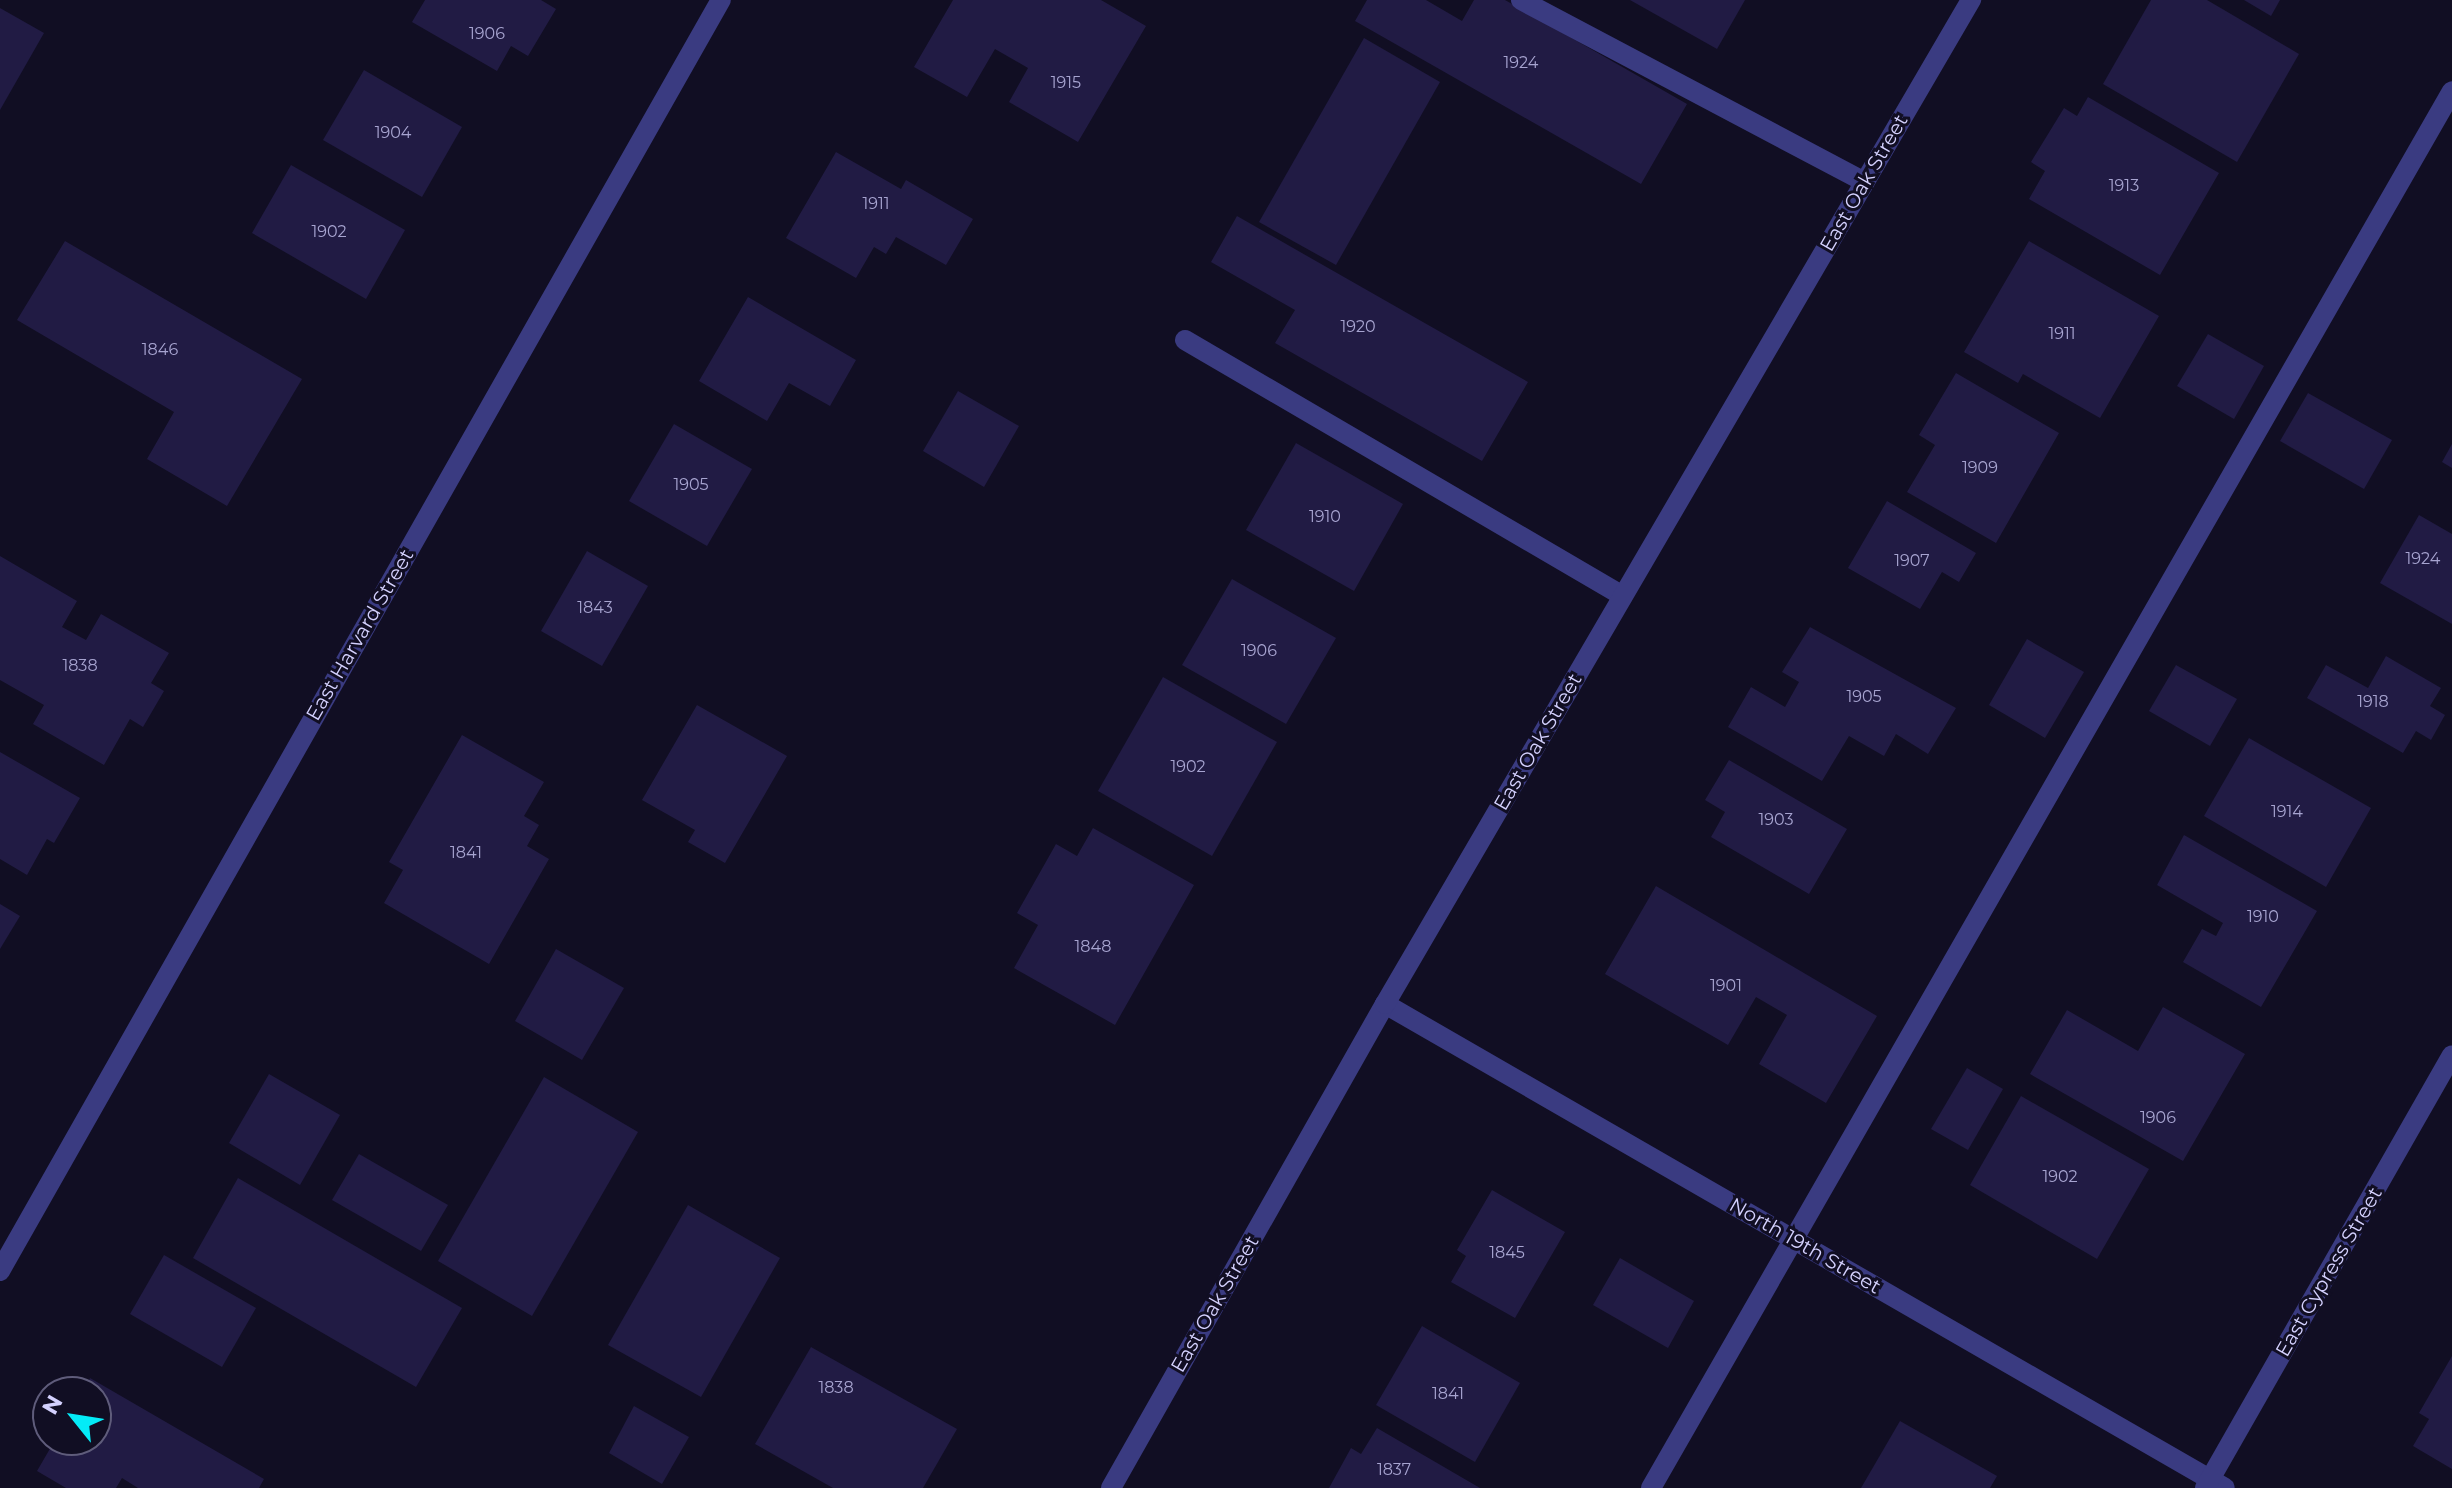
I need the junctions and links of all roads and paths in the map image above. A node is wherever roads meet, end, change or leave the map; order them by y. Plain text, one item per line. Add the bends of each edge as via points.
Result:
1 (721, 0) edge
2 (1521, 0) edge
3 (1971, 0) edge
4 (2452, 91) edge
5 (1865, 182) junction
6 (1185, 340) dead end
7 (1623, 596) junction
8 (1385, 1004) junction
9 (2452, 1055) edge
10 (1793, 1239) junction
11 (0, 1271) edge
12 (2214, 1485) edge
13 (1111, 1488) edge
14 (1651, 1488) edge

1 - 11 street, East Harvard Street
2 - 5 street
3 - 5 street, East Oak Street
4 - 10 street
5 - 7 street, East Oak Street
6 - 7 street
7 - 8 street, East Oak Street
8 - 10 street, North 19th Street
8 - 13 street, East Oak Street
9 - 12 street, East Cypress Street
10 - 12 street, North 19th Street
10 - 14 street

